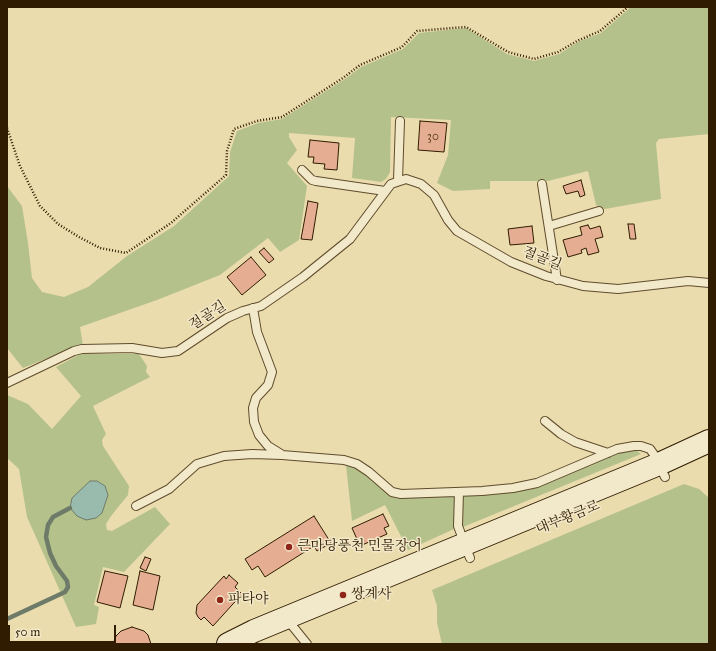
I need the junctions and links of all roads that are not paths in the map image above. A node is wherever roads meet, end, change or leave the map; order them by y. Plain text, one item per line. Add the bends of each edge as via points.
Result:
1 (400, 121) dead end
2 (302, 170) dead end
3 (398, 180) junction
4 (542, 184) dead end
5 (385, 191) junction
6 (598, 212) dead end
7 (549, 226) junction
8 (557, 280) junction
9 (709, 283) edge
10 (253, 308) junction
11 (7, 383) edge
12 (545, 421) dead end
13 (709, 441) edge
14 (608, 453) junction
15 (282, 455) junction
16 (709, 458) edge
17 (662, 470) junction
18 (459, 492) junction
19 (136, 506) dead end
20 (468, 551) junction
21 (296, 631) edge
22 (228, 644) edge
23 (262, 644) edge

1 - 3 lane
2 - 5 lane via 316,181
3 - 5 lane, 절골길
3 - 8 lane, 절골길 via 413,180 428,188 434,194 451,226 457,231 511,262
4 - 7 lane
5 - 10 lane, 절골길 via 359,228 340,249 267,303
6 - 7 lane
7 - 8 lane
8 - 9 lane, 절골길 via 618,289 688,281
10 - 11 lane, 절골길 via 227,318 178,351 162,353 132,348 82,349
10 - 15 lane via 257,332 272,372 268,385 256,398 253,408 254,422 259,435 268,446
12 - 14 lane via 575,442
13 - 17 main road, 대부황금로
14 - 17 lane via 616,449 641,446 650,449
14 - 18 lane via 537,483 513,488
15 - 18 lane via 344,460 357,464 392,492
15 - 19 lane via 231,455 209,459 197,464 169,489
16 - 17 main road, 대부황금로
17 - 20 main road, 대부황금로
18 - 20 lane via 458,526
20 - 21 main road, 대부황금로
21 - 22 main road, 대부황금로
21 - 23 main road, 대부황금로

